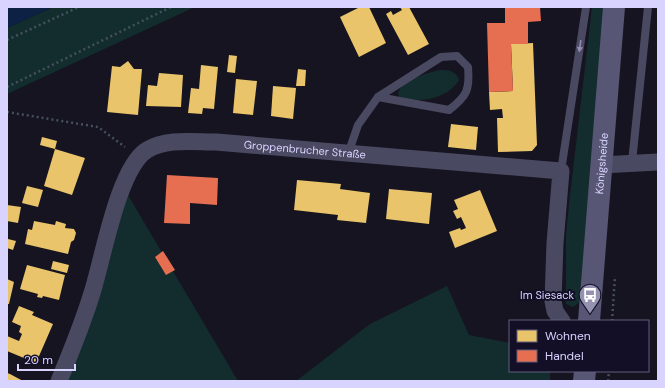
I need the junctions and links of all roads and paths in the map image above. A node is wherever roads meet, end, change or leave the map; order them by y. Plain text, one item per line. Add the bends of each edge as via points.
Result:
1 (79, 7) edge
2 (171, 7) edge
3 (586, 7) edge
4 (614, 7) edge
5 (648, 7) edge
6 (7, 40) edge
7 (7, 87) edge
8 (378, 98) junction
9 (7, 112) edge
10 (348, 154) junction
11 (139, 157) junction
12 (632, 162) junction
13 (658, 162) edge
14 (601, 165) junction
15 (561, 171) junction
16 (561, 320) edge
17 (589, 320) edge
18 (59, 381) edge

1 - 6 path
2 - 7 path
3 -> 15 lane
4 - 14 main road, Königsheide
5 - 12 lane
8 - 8 lane via 441,57 457,56 468,67 469,85 462,99 449,110
8 - 10 lane via 358,126
9 - 11 path via 98,127
10 - 11 street, Groppenbrucher Straße via 216,142 171,142 147,150
10 - 15 street, Groppenbrucher Straße
11 - 18 street, Groppenbrucher Straße via 130,167 122,185 92,293
12 - 13 street
12 - 14 street
14 - 17 main road, Königsheide
15 - 16 street via 553,301 555,311

